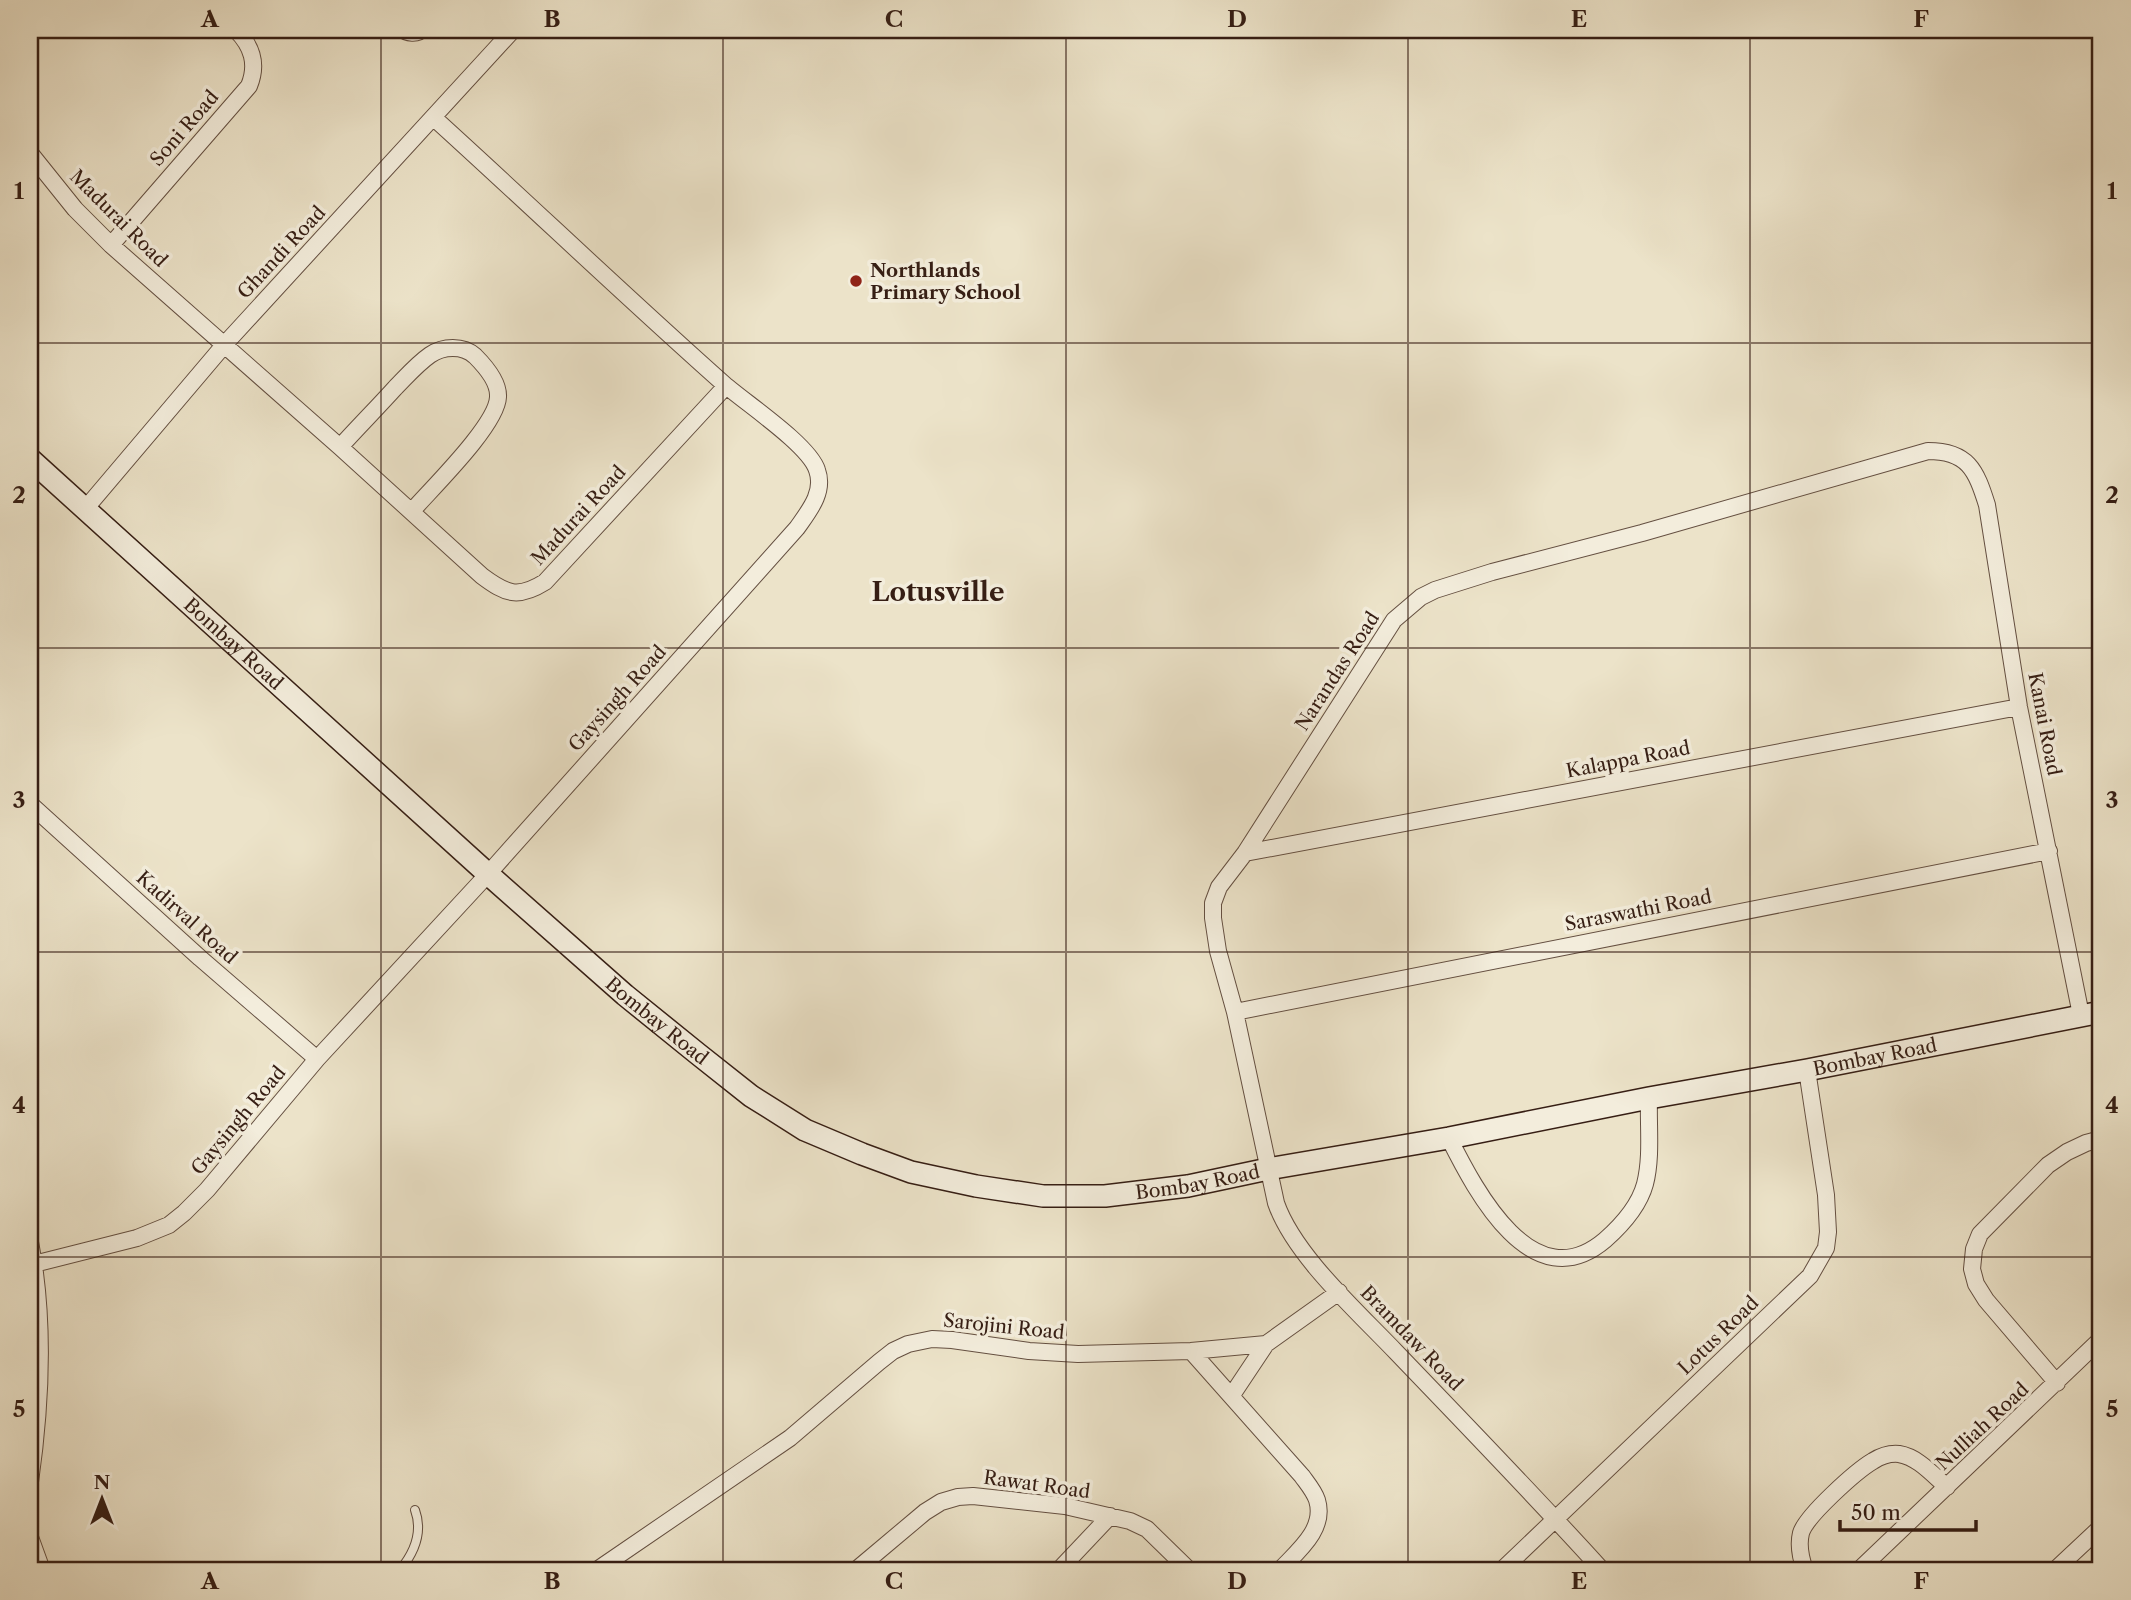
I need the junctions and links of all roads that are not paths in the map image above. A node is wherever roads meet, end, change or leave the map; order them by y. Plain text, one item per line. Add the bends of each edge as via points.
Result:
1 (236, 30) edge
2 (396, 30) edge
3 (428, 30) edge
4 (513, 30) edge
5 (434, 118) junction
6 (30, 153) edge
7 (111, 245) junction
8 (225, 344) junction
9 (726, 386) junction
10 (340, 447) junction
11 (1950, 452) joint
12 (30, 459) edge
13 (86, 508) junction
14 (412, 511) junction
15 (2019, 707) junction
16 (30, 804) edge
17 (2049, 851) junction
18 (1245, 853) junction
19 (488, 874) junction
20 (1235, 1012) junction
21 (2091, 1013) edge
22 (317, 1059) junction
23 (1807, 1070) junction
24 (1649, 1098) junction
25 (1449, 1138) junction
26 (2101, 1139) edge
27 (1268, 1169) junction
28 (30, 1242) edge
29 (34, 1264) junction
30 (1339, 1292) junction
31 (2101, 1339) edge
32 (1266, 1344) junction
33 (1191, 1351) junction
34 (2057, 1383) junction
35 (1232, 1395) junction
36 (30, 1482) edge
37 (1947, 1487) junction
38 (415, 1510) dead end
39 (1110, 1516) junction
40 (1555, 1518) junction
41 (2101, 1527) edge
42 (30, 1537) edge
43 (42, 1570) edge
44 (401, 1570) edge
45 (597, 1570) edge
46 (856, 1570) edge
47 (1059, 1570) edge
48 (1189, 1570) edge
49 (1280, 1570) edge
50 (1502, 1570) edge
51 (1602, 1570) edge
52 (1805, 1570) edge
53 (1859, 1570) edge
54 (2055, 1570) edge

1 - 7 street, Soni Road via 252,51 249,86
2 - 3 lane via 410,37
4 - 5 street, Ghandi Road
5 - 8 street, Ghandi Road
5 - 9 street, Gaysingh Road
6 - 7 street, Madurai Road
7 - 8 street, Madurai Road
8 - 10 street, Madurai Road
8 - 13 street, Ghandi Road
9 - 14 street, Madurai Road via 545,582 523,594 496,586
9 - 19 street, Gaysingh Road via 807,452 819,482 812,507
10 - 14 street, Madurai Road
10 - 14 street via 431,354 457,348 471,353 497,389 494,414
11 - 15 street, Kanai Road via 1972,468 1987,505
11 - 18 street, Narandas Road via 1927,451 1492,572 1421,597 1394,620
12 - 13 street, Bombay Road
13 - 19 street, Bombay Road
15 - 17 street, Kanai Road
15 - 18 street, Kalappa Road
16 - 22 street, Kadirval Road
17 - 20 street, Saraswathi Road
17 - 21 street, Kanai Road
18 - 20 street, Narandas Road via 1219,887 1213,903 1218,951
19 - 22 street, Gaysingh Road
19 - 27 street, Bombay Road via 625,995 751,1096 805,1130 862,1154 911,1172 1043,1196 1105,1196 1188,1186
20 - 27 street, Narandas Road
21 - 23 street, Bombay Road
22 - 29 street, Gaysingh Road via 207,1190 169,1225 137,1238
23 - 24 street, Bombay Road
23 - 40 street, Lotus Road via 1826,1195 1828,1232 1820,1259 1810,1276
24 - 25 street, Bombay Road
24 - 25 street via 1648,1157 1638,1201 1611,1235 1576,1257 1547,1257 1520,1242 1468,1177
25 - 27 street, Bombay Road
26 - 34 street via 2048,1165 1980,1234 1974,1249 1976,1284
27 - 30 street, Bramdaw Road via 1282,1221
28 - 29 street
29 - 36 street via 40,1345
30 - 32 street
30 - 40 street, Bramdaw Road
31 - 34 street, Nulliah Road
32 - 33 street, Sarojini Road
32 - 35 street
33 - 35 street
33 - 45 street, Sarojini Road via 1078,1354 951,1340 908,1344 886,1357 790,1438
34 - 37 street, Nulliah Road
35 - 49 street via 1316,1497 1319,1509 1312,1534
37 - 52 street via 1912,1457 1888,1454 1875,1460 1806,1521 1800,1547
37 - 53 street, Nulliah Road
38 - 44 lane via 417,1539
39 - 46 street, Rawat Road via 1044,1504 958,1497 925,1512
39 - 47 street, Rawat Road
39 - 48 street, Rawat Road via 1147,1529
40 - 50 street, Lotus Road
40 - 51 street, Bramdaw Road
41 - 54 street
42 - 43 street

